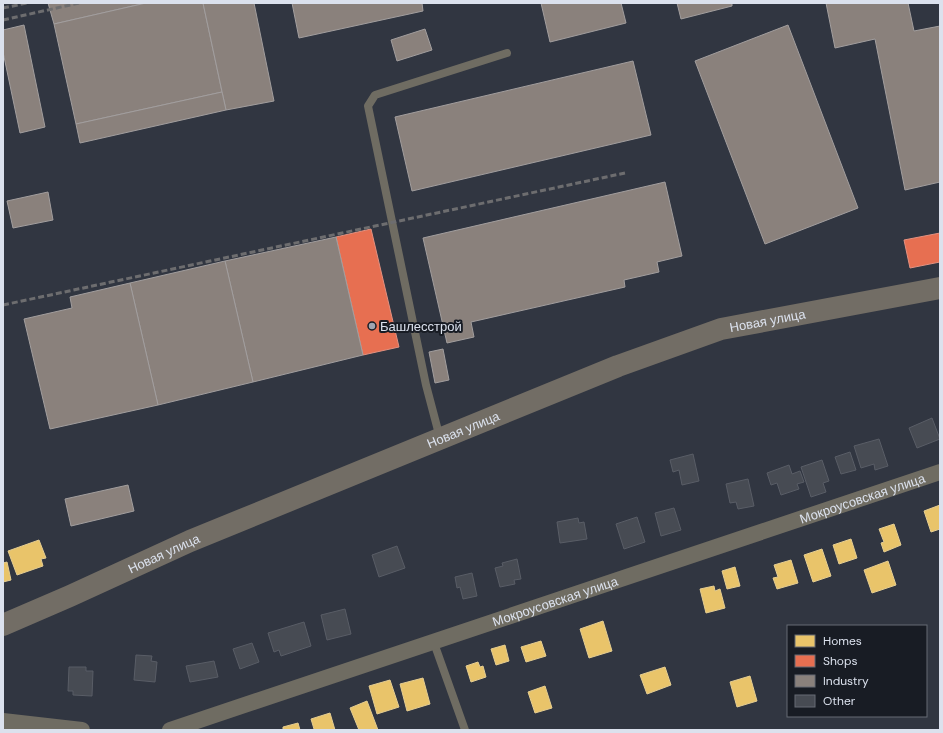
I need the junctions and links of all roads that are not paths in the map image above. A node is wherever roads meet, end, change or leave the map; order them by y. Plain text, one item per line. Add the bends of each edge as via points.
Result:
1 (507, 53) dead end
2 (940, 288) edge
3 (440, 438) junction
4 (940, 472) edge
5 (3, 625) edge
6 (434, 643) junction
7 (3, 721) edge
8 (82, 730) edge
9 (170, 730) edge
10 (465, 730) edge

1 - 3 lane via 375,95 368,106 426,385
2 - 3 main road, Новая улица via 721,329 618,366
3 - 5 main road, Новая улица via 190,541
4 - 6 street, Мокроусовская улица
6 - 9 street, Мокроусовская улица
6 - 10 lane
7 - 8 street

